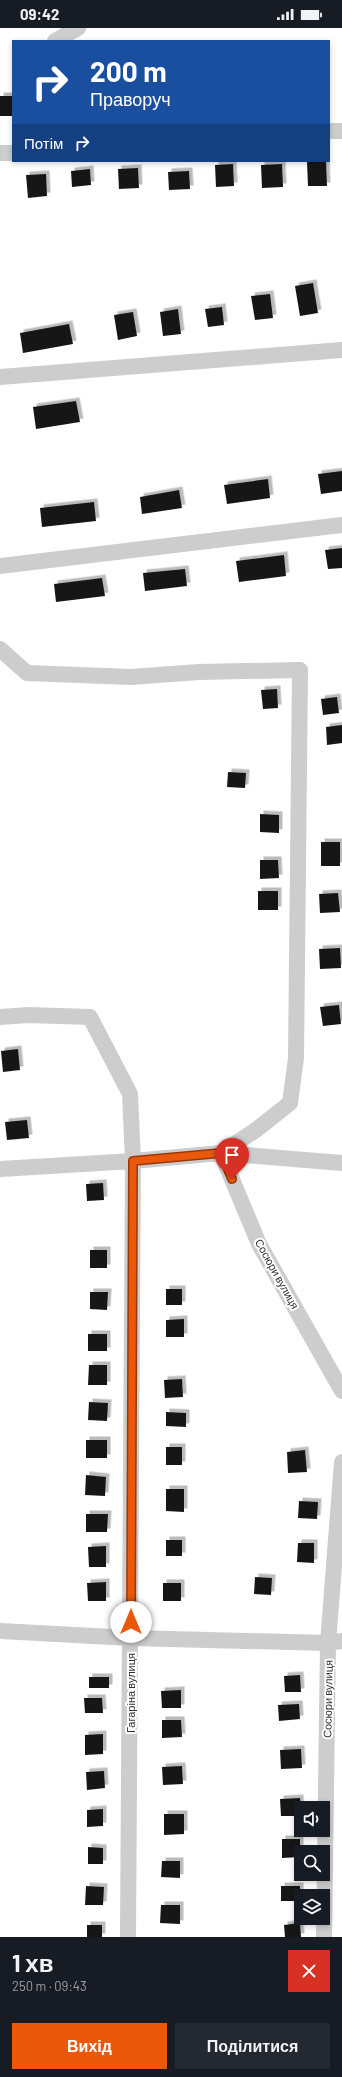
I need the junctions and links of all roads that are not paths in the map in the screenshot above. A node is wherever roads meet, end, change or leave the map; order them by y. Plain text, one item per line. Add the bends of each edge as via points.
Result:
1 (78, 28) edge
2 (57, 40) edge
3 (330, 131) edge
4 (342, 131) edge
5 (0, 153) edge
6 (12, 153) edge
7 (342, 350) edge
8 (0, 378) edge
9 (342, 524) edge
10 (0, 566) edge
11 (0, 649) edge
12 (0, 1017) edge
13 (221, 1153) junction
14 (133, 1161) junction
15 (342, 1163) edge
16 (0, 1169) edge
17 (342, 1391) edge
18 (342, 1462) edge
19 (0, 1631) edge
20 (131, 1638) junction
21 (335, 1642) edge
22 (128, 1937) edge
23 (324, 1937) edge

1 - 2 street
3 - 4 street
5 - 6 street
7 - 8 street
9 - 10 street
11 - 13 street via 27,673 131,677 199,672 300,670 296,1058 290,1103
12 - 14 street, Гагаріна вулиця via 90,1017 130,1094
13 - 14 street
13 - 15 street
13 - 17 street, Сосюри вулиця via 259,1244
14 - 16 street
14 - 20 street, Гагаріна вулиця
18 - 21 street, Сосюри вулиця
19 - 20 street
20 - 21 street
20 - 22 street, Гагаріна вулиця
21 - 23 street, Сосюри вулиця

